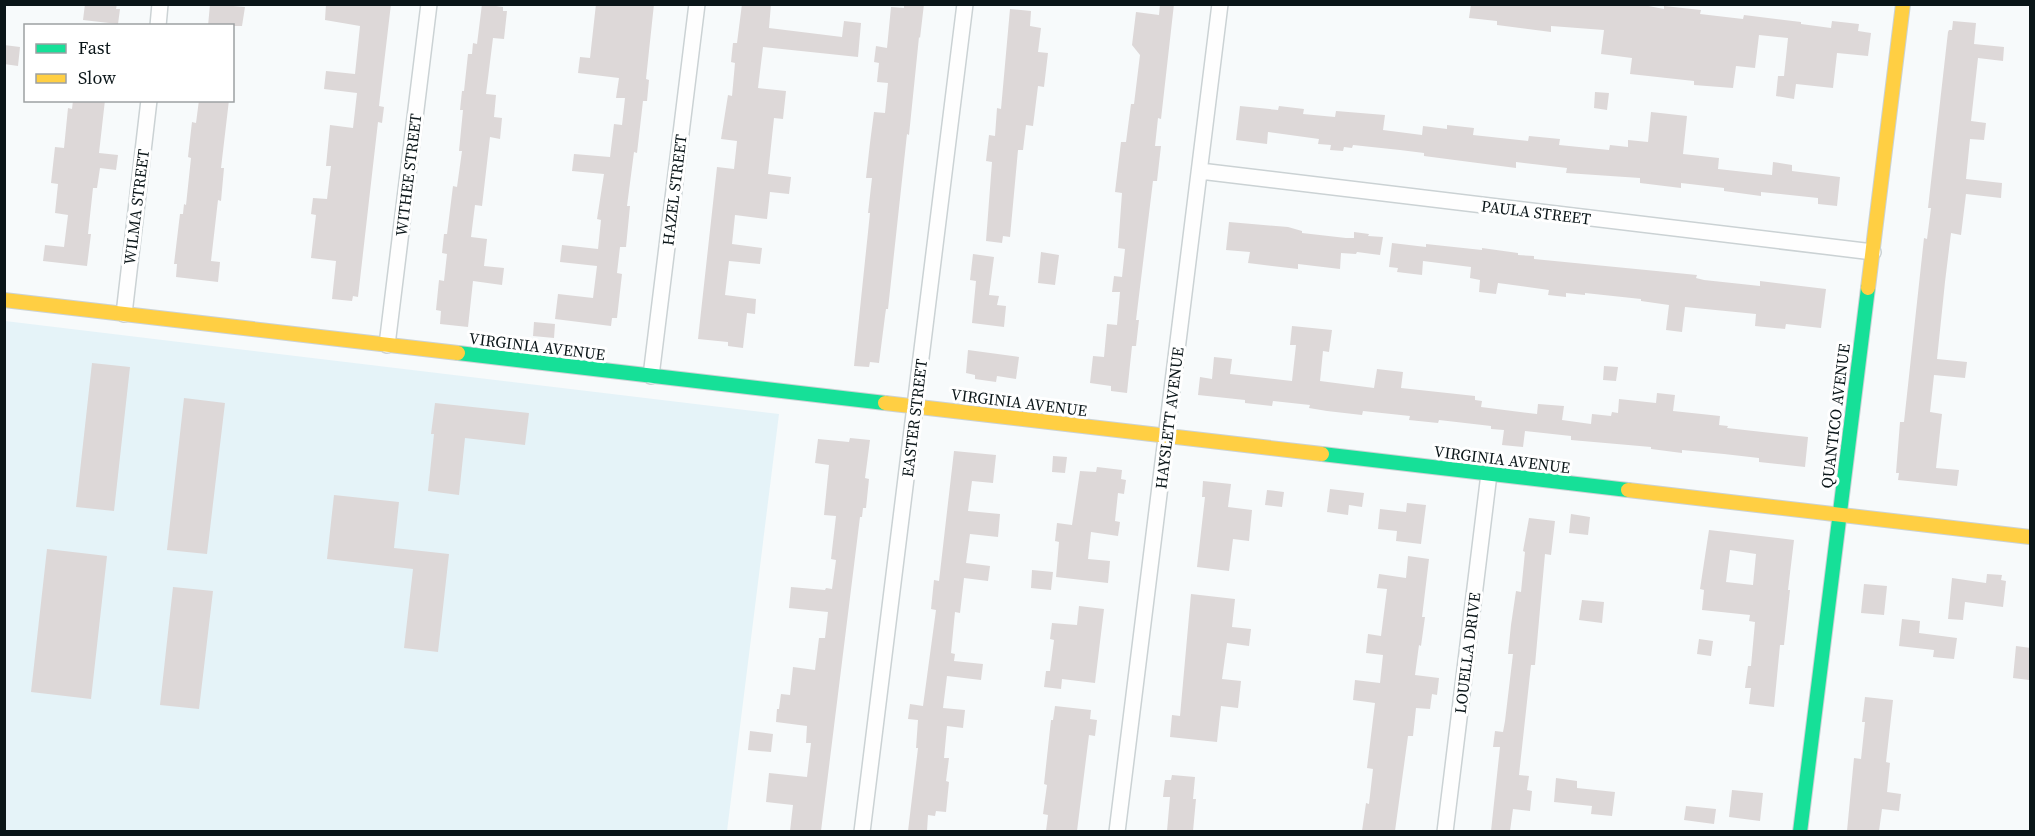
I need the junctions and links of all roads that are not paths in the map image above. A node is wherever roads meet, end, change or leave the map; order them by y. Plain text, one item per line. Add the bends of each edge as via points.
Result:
1 (160, 4) edge
2 (429, 4) edge
3 (697, 4) edge
4 (965, 4) edge
5 (1221, 4) edge
6 (1903, 4) edge
7 (158, 24) edge
8 (149, 102) edge
9 (1200, 171) junction
10 (1873, 252) junction
11 (4, 300) edge
12 (124, 314) junction
13 (387, 345) junction
14 (651, 376) junction
15 (915, 407) junction
16 (1167, 436) junction
17 (1489, 474) junction
18 (1840, 515) junction
19 (2031, 537) edge
20 (862, 831) edge
21 (1118, 831) edge
22 (1444, 831) edge
23 (1800, 831) edge

1 - 7 street
2 - 13 street, WITHEE STREET
3 - 14 street, HAZEL STREET
4 - 15 street, EASTER STREET
5 - 9 street, HAYSLETT AVENUE
6 - 10 street, QUANTICO AVENUE
8 - 12 street, WILMA STREET
9 - 10 street, PAULA STREET
9 - 16 street, HAYSLETT AVENUE
10 - 18 street, QUANTICO AVENUE
11 - 12 street, VIRGINIA AVENUE
12 - 13 street, VIRGINIA AVENUE
13 - 14 street, VIRGINIA AVENUE
14 - 15 street, VIRGINIA AVENUE
15 - 16 street, VIRGINIA AVENUE
15 - 20 street, EASTER STREET
16 - 17 street, VIRGINIA AVENUE
16 - 21 street, HAYSLETT AVENUE
17 - 18 street, VIRGINIA AVENUE
17 - 22 street, LOUELLA DRIVE
18 - 19 street, VIRGINIA AVENUE
18 - 23 street, QUANTICO AVENUE

